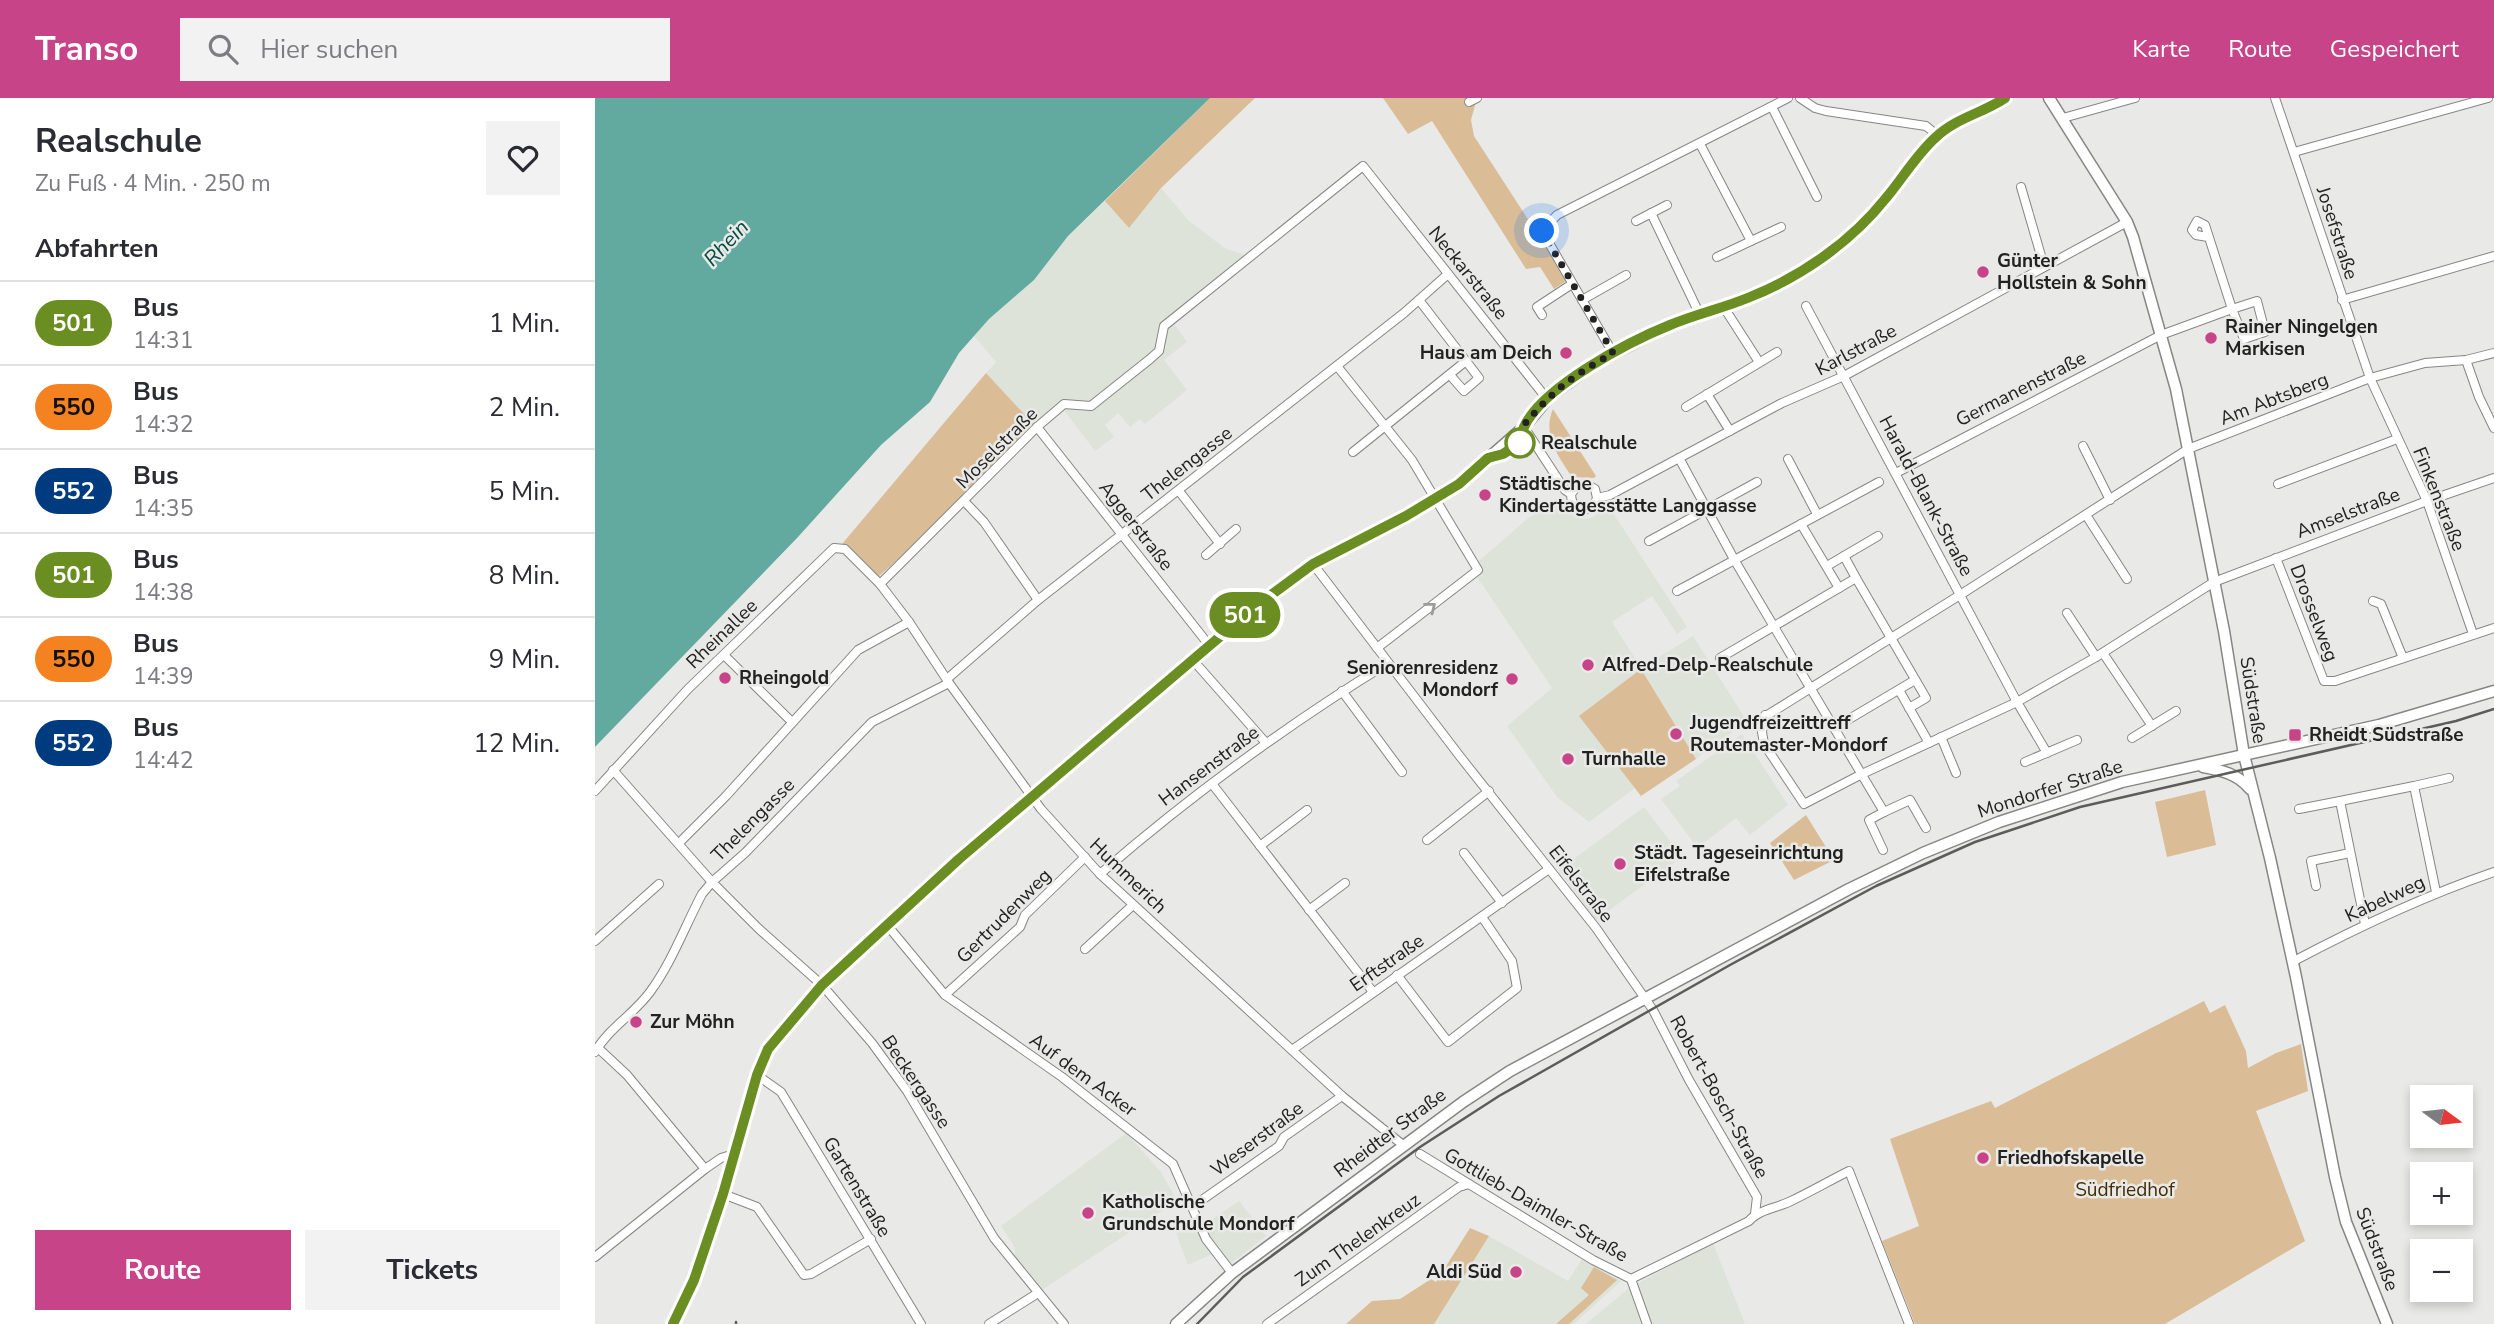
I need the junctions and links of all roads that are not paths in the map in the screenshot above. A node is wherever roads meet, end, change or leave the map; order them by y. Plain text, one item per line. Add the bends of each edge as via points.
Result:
1 (1788, 98) edge
2 (1800, 98) edge
3 (2005, 98) edge
4 (2049, 98) edge
5 (2135, 98) edge
6 (2275, 98) edge
7 (2488, 98) edge
8 (1772, 107) junction
9 (2063, 118) junction
10 (1937, 135) junction
11 (1700, 144) junction
12 (2294, 152) junction
13 (1363, 166) joint
14 (2021, 187) dead end
15 (1817, 197) dead end
16 (1667, 205) dead end
17 (1651, 213) junction
18 (1636, 221) dead end
19 (2127, 222) junction
20 (1781, 227) dead end
21 (2207, 237) dead end
22 (1751, 241) junction
23 (2494, 256) edge
24 (1717, 257) dead end
25 (2044, 266) junction
26 (1448, 274) junction
27 (1626, 275) dead end
28 (1572, 284) junction
29 (1419, 300) junction
30 (1582, 300) junction
31 (2342, 300) junction
32 (1723, 306) junction
33 (1806, 306) dead end
34 (2232, 309) junction
35 (1542, 315) dead end
36 (1700, 315) junction
37 (2161, 335) junction
38 (1777, 352) dead end
39 (1613, 353) junction
40 (2494, 353) edge
41 (2466, 360) junction
42 (1466, 361) junction
43 (1759, 362) junction
44 (1337, 366) junction
45 (1450, 375) junction
46 (1844, 376) junction
47 (2370, 378) junction
48 (1707, 394) junction
49 (1548, 399) junction
50 (1686, 408) dead end
51 (1387, 426) junction
52 (1037, 427) junction
53 (1524, 427) junction
54 (2494, 428) edge
55 (1730, 431) junction
56 (2397, 439) junction
57 (2083, 446) dead end
58 (2188, 449) junction
59 (1353, 452) dead end
60 (1679, 458) junction
61 (1788, 459) dead end
62 (1896, 473) junction
63 (2494, 478) edge
64 (1757, 482) dead end
65 (1879, 482) dead end
66 (2278, 484) dead end
67 (1179, 491) junction
68 (1571, 494) junction
69 (1434, 497) junction
70 (1597, 498) junction
71 (2110, 500) junction
72 (2427, 500) junction
73 (965, 502) junction
74 (1706, 511) junction
75 (1817, 514) junction
76 (2086, 515) junction
77 (1801, 524) junction
78 (1236, 529) dead end
79 (1123, 534) junction
80 (1878, 537) dead end
81 (1649, 541) dead end
82 (1220, 544) junction
83 (1206, 555) dead end
84 (1844, 556) junction
85 (2276, 558) junction
86 (1735, 561) junction
87 (1313, 564) junction
88 (1827, 566) junction
89 (1856, 578) junction
90 (2127, 579) dead end
91 (2214, 582) junction
92 (880, 584) junction
93 (1839, 588) junction
94 (1677, 591) dead end
95 (1960, 595) junction
96 (1038, 600) junction
97 (2372, 601) dead end
98 (2067, 613) dead end
99 (909, 622) junction
100 (1773, 626) junction
101 (2494, 628) edge
102 (2473, 634) junction
103 (1891, 638) junction
104 (1209, 645) junction
105 (1377, 648) junction
106 (724, 655) junction
107 (2099, 655) junction
108 (1720, 658) dead end
109 (2403, 658) junction
110 (1192, 659) junction
111 (1388, 663) junction
112 (1915, 680) junction
113 (948, 681) junction
114 (1811, 686) junction
115 (1899, 690) junction
116 (1342, 691) junction
117 (2494, 691) edge
118 (2017, 702) junction
119 (1909, 708) junction
120 (2176, 711) dead end
121 (1765, 715) junction
122 (792, 722) junction
123 (1753, 724) dead end
124 (2152, 726) junction
125 (1834, 728) junction
126 (1941, 737) junction
127 (2132, 738) dead end
128 (2077, 740) dead end
129 (1266, 743) junction
130 (1929, 743) junction
131 (2047, 753) junction
132 (2244, 755) junction
133 (2025, 762) dead end
134 (2194, 766) junction
135 (613, 770) junction
136 (1402, 772) dead end
137 (1956, 773) dead end
138 (1862, 774) junction
139 (2449, 778) dead end
140 (1213, 785) junction
141 (2414, 786) junction
142 (595, 791) edge
143 (1489, 791) junction
144 (2253, 794) junction
145 (1032, 796) junction
146 (2340, 801) junction
147 (1307, 810) dead end
148 (2299, 810) dead end
149 (1884, 812) junction
150 (1926, 828) dead end
151 (1427, 840) dead end
152 (679, 843) junction
153 (1260, 846) junction
154 (1882, 850) dead end
155 (1464, 853) dead end
156 (2350, 853) junction
157 (1085, 858) junction
158 (1549, 869) junction
159 (2494, 872) edge
160 (1100, 874) junction
161 (712, 882) junction
162 (1345, 883) dead end
163 (659, 884) dead end
164 (2316, 886) dead end
165 (2435, 892) junction
166 (1502, 903) junction
167 (1133, 905) junction
168 (1309, 910) junction
169 (1482, 917) junction
170 (2365, 924) junction
171 (887, 925) junction
172 (595, 941) edge
173 (1085, 949) dead end
174 (2293, 961) junction
175 (1397, 975) junction
176 (822, 985) junction
177 (1373, 992) junction
178 (945, 995) junction
179 (1645, 998) junction
180 (596, 1050) edge
181 (1291, 1050) junction
182 (757, 1075) junction
183 (1342, 1096) junction
184 (1403, 1145) junction
185 (734, 1154) junction
186 (1420, 1154) dead end
187 (705, 1169) junction
188 (1469, 1184) junction
189 (723, 1194) junction
190 (1192, 1207) junction
191 (1755, 1214) junction
192 (871, 1239) junction
193 (595, 1257) edge
194 (1232, 1273) junction
195 (1631, 1279) junction
196 (1038, 1293) junction
197 (673, 1324) edge
198 (921, 1324) edge
199 (989, 1324) edge
200 (1064, 1324) edge
201 (1176, 1324) edge
202 (1267, 1324) edge
203 (1647, 1324) edge
204 (1909, 1324) edge
205 (2387, 1324) edge

1 - 8 street
2 - 10 street via 1826,111 1926,126
3 - 10 street
4 - 9 street, Südstraße
5 - 9 street
6 - 12 street, Josefstraße
7 - 12 street
8 - 11 street
8 - 15 street
9 - 19 street, Südstraße
10 - 32 street via 1879,206 1835,249 1791,277
11 - 22 street
11 - 28 street via 1557,215 1542,231
12 - 31 street, Josefstraße
13 - 26 street, Neckarstraße
13 - 52 street, Moselstraße via 1164,326 1159,351 1150,359 1091,406 1064,404
14 - 25 street
16 - 17 street
17 - 18 street
17 - 36 street
19 - 25 street, Karlstraße
19 - 37 street, Südstraße
20 - 22 street
21 - 34 street
22 - 24 street
23 - 31 street
25 - 46 street, Karlstraße
26 - 29 street, Thelengasse
26 - 49 street, Neckarstraße
27 - 30 street
28 - 30 street
28 - 35 street via 1537,307
29 - 42 street
29 - 44 street, Thelengasse
30 - 39 street
31 - 47 street, Josefstraße
32 - 36 street
32 - 43 street
33 - 46 street, Harald-Blank-Straße
34 - 34 street via 2257,301 2265,332 2244,339
34 - 37 street, Germanenstraße
36 - 39 street
37 - 58 street, Südstraße
37 - 62 street, Germanenstraße
38 - 43 street
39 - 49 street
40 - 41 street, Am Abtsberg
41 - 47 street, Am Abtsberg via 2425,363
41 - 54 street
42 - 45 street
42 - 45 street via 1479,378 1464,391
43 - 48 street
44 - 51 street
44 - 67 street, Thelengasse
45 - 51 street
46 - 55 street, Karlstraße
46 - 62 street, Harald-Blank-Straße
47 - 56 street, Finkenstraße
47 - 58 street, Am Abtsberg
48 - 50 street
48 - 55 street
49 - 53 street
51 - 59 street
51 - 69 street
52 - 73 street, Moselstraße
52 - 79 street, Aggerstraße
53 - 68 street, Karlstraße
53 - 69 street via 1459,484
55 - 60 street, Karlstraße
56 - 66 street
56 - 72 street, Finkenstraße
57 - 71 street
58 - 71 street, Am Abtsberg
58 - 91 street, Südstraße
60 - 70 street, Karlstraße
60 - 74 street
61 - 75 street
62 - 95 street, Harald-Blank-Straße
63 - 72 street, Amselstraße
64 - 74 street
65 - 75 street
67 - 79 street, Thelengasse
67 - 82 street
68 - 70 street via 1586,484 1595,489
68 - 70 street, Karlstraße via 1572,504 1581,510 1592,508
69 - 87 street
105 -> 69 street via 1478,570
71 - 76 street, Am Abtsberg
72 - 85 street, Amselstraße
72 - 102 street, Finkenstraße
73 - 92 street, Moselstraße
73 - 96 street via 985,522
74 - 81 street
74 - 86 street
75 - 77 street
76 - 90 street
76 - 95 street, Am Abtsberg
77 - 86 street
77 - 88 street
78 - 82 street
79 - 96 street, Thelengasse
79 - 104 street, Aggerstraße
80 - 84 street
82 - 83 street
84 - 88 street
84 - 89 street
85 - 91 street, Amselstraße
85 - 109 street, Drosselweg via 2324,681
86 - 94 street
86 - 100 street
87 - 104 street
87 - 105 street, Eifelstraße
88 - 93 street
89 - 93 street
89 - 103 street
91 - 107 street, Amselstraße
91 - 132 street, Südstraße
92 - 99 street, Hummerich
92 - 106 street, Rheinallee via 845,549 834,548
93 - 100 street
95 - 103 street, Am Abtsberg
95 - 118 street, Harald-Blank-Straße
96 - 113 street, Thelengasse
97 - 109 street via 2382,604
98 - 107 street
99 - 113 street, Hummerich
99 - 122 street via 858,650
100 - 108 street
100 - 114 street
101 - 102 street, Drosselweg
102 - 109 street, Drosselweg
103 - 112 street
103 - 114 street, Am Abtsberg
104 - 110 street
105 - 111 street, Eifelstraße
106 - 122 street
106 - 135 street, Rheinallee
107 - 118 street, Amselstraße
107 - 124 street
110 - 129 street
110 - 145 street
111 - 116 street, Hansenstraße
111 - 143 street, Eifelstraße
112 - 115 street
112 - 119 street via 1926,698
113 - 145 street, Hummerich
113 - 161 street, Thelengasse via 872,722
114 - 121 street, Am Abtsberg
114 - 125 street
115 - 119 street
115 - 125 street
116 - 129 street, Hansenstraße
116 - 136 street
117 - 132 street, Mondorfer Straße via 2379,725
118 - 126 street, Amselstraße
118 - 131 street, Harald-Blank-Straße
119 - 130 street
120 - 124 street
121 - 123 street, Am Abtsberg
121 - 138 street, Amselstraße via 1764,744 1804,804
122 - 152 street
124 - 127 street
125 - 138 street
126 - 130 street, Amselstraße
126 - 137 street
128 - 131 street
129 - 140 street, Hansenstraße
130 - 138 street, Amselstraße
131 - 133 street
132 - 134 street, Mondorfer Straße
132 - 144 street, Südstraße
134 - 144 street via 2231,774 2243,780
134 - 179 street, Mondorfer Straße via 2073,797 1923,853
135 - 142 street, Rheinallee
135 - 152 street, Beckergasse
138 - 149 street
139 - 141 street
140 - 153 street
140 - 160 street, Hansenstraße
141 - 146 street
141 - 165 street
143 - 151 street
143 - 158 street, Eifelstraße
144 - 174 street, Südstraße
145 - 157 street, Hummerich
145 - 171 street
146 - 148 street
146 - 156 street
147 - 153 street
149 - 150 street via 1910,800
149 - 154 street via 1870,820
152 - 161 street, Beckergasse
153 - 168 street
155 - 166 street
156 - 164 street via 2311,861
156 - 170 street
157 - 160 street, Hummerich
157 - 178 street, Gertrudenweg via 1025,915 1020,928
158 - 166 street, Erftstraße
158 - 179 street, Eifelstraße
159 - 165 street, Kabelweg
160 - 167 street, Hummerich
161 - 176 street, Beckergasse
161 - 180 street, Thelengasse via 652,989
162 - 168 street
163 - 172 street
165 - 170 street, Kabelweg
166 - 169 street, Erftstraße
167 - 173 street
167 - 181 street, Hummerich
168 - 177 street
169 - 175 street, Erftstraße
169 - 175 street via 1512,961 1517,988 1448,1042
170 - 174 street, Kabelweg
171 - 176 street
171 - 178 street, Auf dem Acker
174 - 205 street, Südstraße via 2343,1211
175 - 177 street, Erftstraße
176 - 182 street via 768,1049
176 - 196 street, Beckergasse via 907,1091 994,1238
177 - 181 street, Erftstraße
178 - 190 street, Auf dem Acker via 1062,1077 1173,1164
179 - 184 street, Rheidter Straße via 1510,1071
179 - 191 street, Robert-Bosch-Straße via 1757,1197
180 - 187 street via 627,1075
181 - 183 street, Hummerich
182 - 185 street
182 - 192 street, Gartenstraße via 781,1092
183 - 184 street, Hummerich
183 - 190 street, Weserstraße
184 - 194 street, Rheidter Straße
185 - 187 street
185 - 189 street
186 - 188 street, Gottlieb-Daimler-Straße
187 - 193 street
188 - 195 street, Gottlieb-Daimler-Straße
188 - 202 street, Zum Thelenkreuz
189 - 192 street via 757,1207 804,1275
189 - 197 street via 694,1280
190 - 194 street, Auf dem Acker via 1206,1239
191 - 195 street
191 - 204 street via 1790,1202 1849,1171
192 - 198 street, Gartenstraße
194 - 201 street, Rheidter Straße
195 - 203 street, Gottlieb-Daimler-Straße
196 - 199 street
196 - 200 street, Beckergasse

